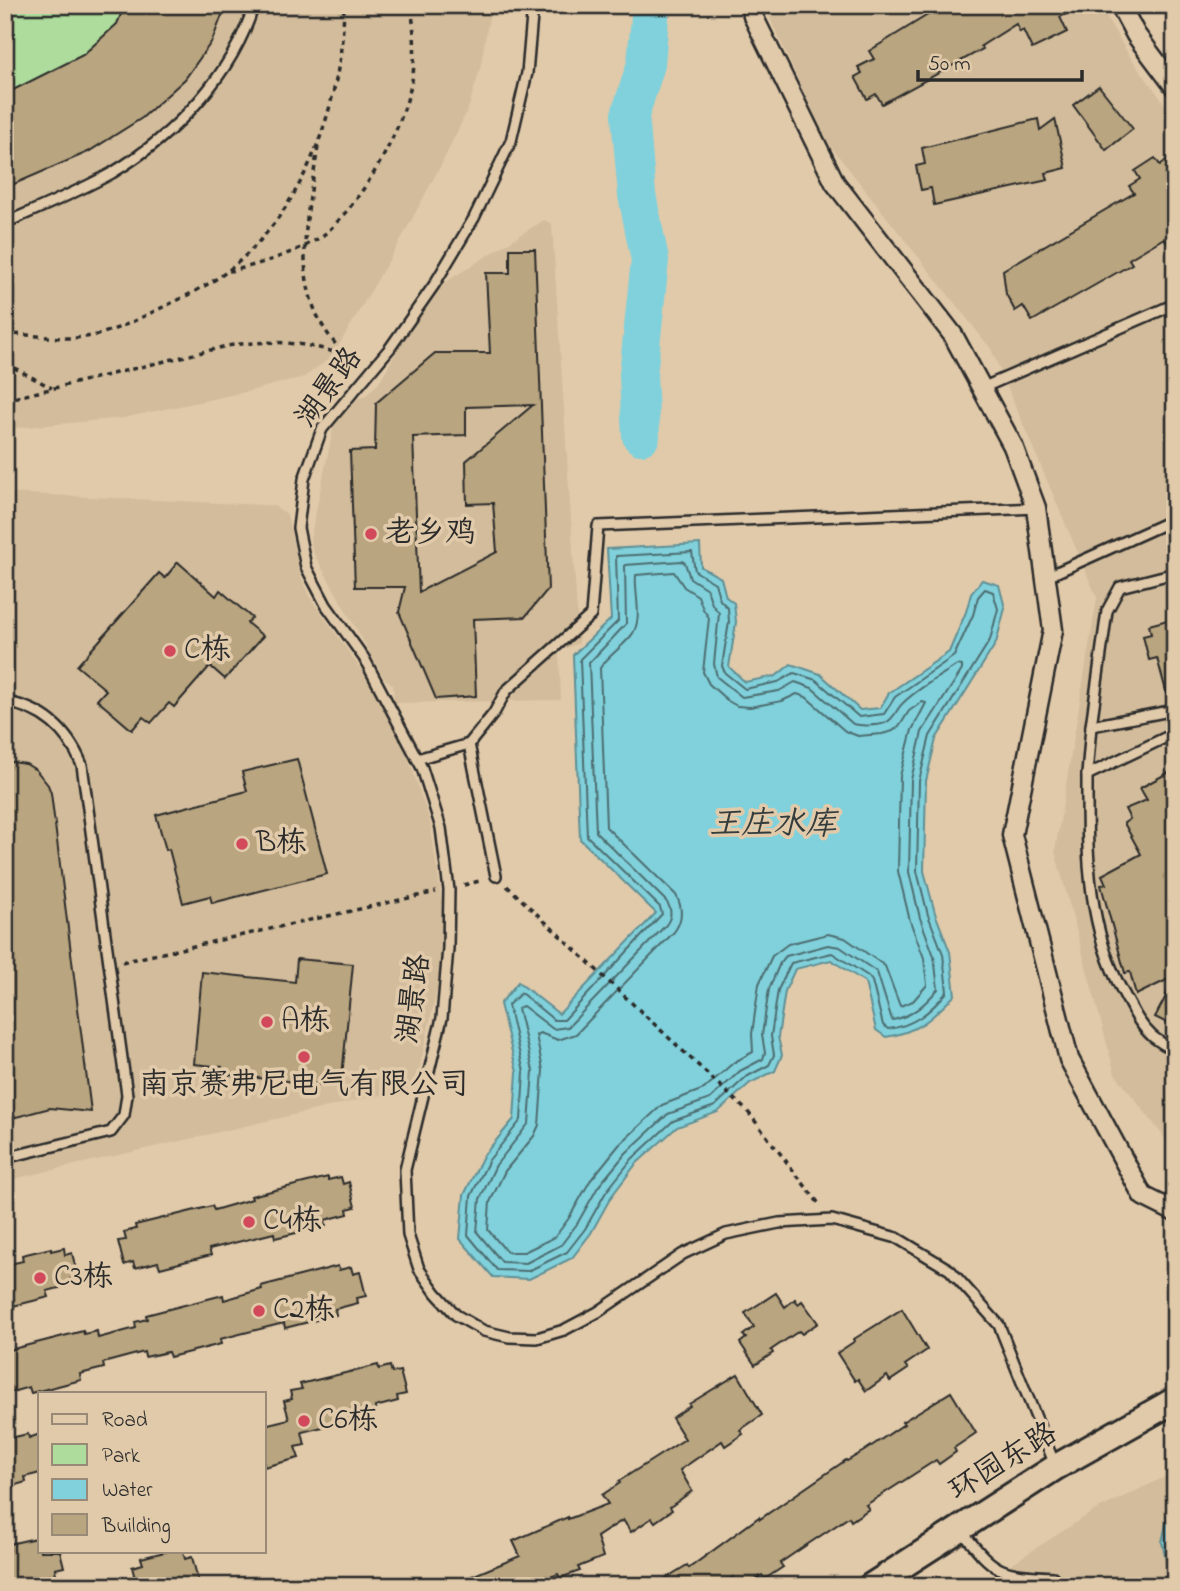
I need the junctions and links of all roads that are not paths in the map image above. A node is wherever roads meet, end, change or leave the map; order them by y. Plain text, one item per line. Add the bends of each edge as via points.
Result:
1 (254, 5) edge
2 (533, 5) edge
3 (751, 5) edge
4 (1120, 5) edge
5 (1175, 87) edge
6 (5, 223) edge
7 (1175, 304) edge
8 (982, 388) junction
9 (1035, 508) junction
10 (1175, 519) edge
11 (1175, 573) edge
12 (1045, 578) junction
13 (5, 702) edge
14 (1175, 710) edge
15 (1091, 726) junction
16 (1175, 733) edge
17 (468, 744) junction
18 (417, 759) junction
19 (1087, 775) junction
20 (496, 876) road end
21 (1175, 1051) edge
22 (5, 1158) edge
23 (1175, 1212) edge
24 (1175, 1400) edge
25 (1056, 1467) junction
26 (960, 1528) junction
27 (871, 1586) edge
28 (1060, 1586) edge

1 - 6 lane via 243,36 215,82 175,126 111,173
2 - 18 lane, 湖景路 via 527,73 511,141 480,206 390,348 322,429 304,479 298,528 306,567 326,605 364,658
3 - 8 street via 835,183 953,335
4 - 5 street
7 - 8 lane
8 - 9 street via 1013,446
9 - 12 street
9 - 17 lane via 598,526 591,615 506,691
10 - 12 lane
11 - 15 lane via 1120,587 1107,611
12 - 23 street via 1053,629 1012,835 1069,1059 1143,1196
13 - 22 lane via 35,711 53,723 69,739 82,765 127,1094 124,1115 111,1132
14 - 15 lane
15 - 19 lane
16 - 19 lane
17 - 18 lane
17 - 20 lane
18 - 25 lane, 湖景路 via 441,828 449,890 442,1018 405,1170 408,1234 419,1269 436,1293 456,1315 484,1331 537,1338 598,1312 683,1254 726,1234 779,1223 832,1220 897,1238 950,1269 999,1325
19 - 21 lane via 1087,858 1097,925 1114,978 1139,1022
24 - 25 street, 环园东路
25 - 26 street, 环园东路
26 - 27 street, 环园东路
26 - 28 lane via 994,1567 1011,1575 1053,1577

